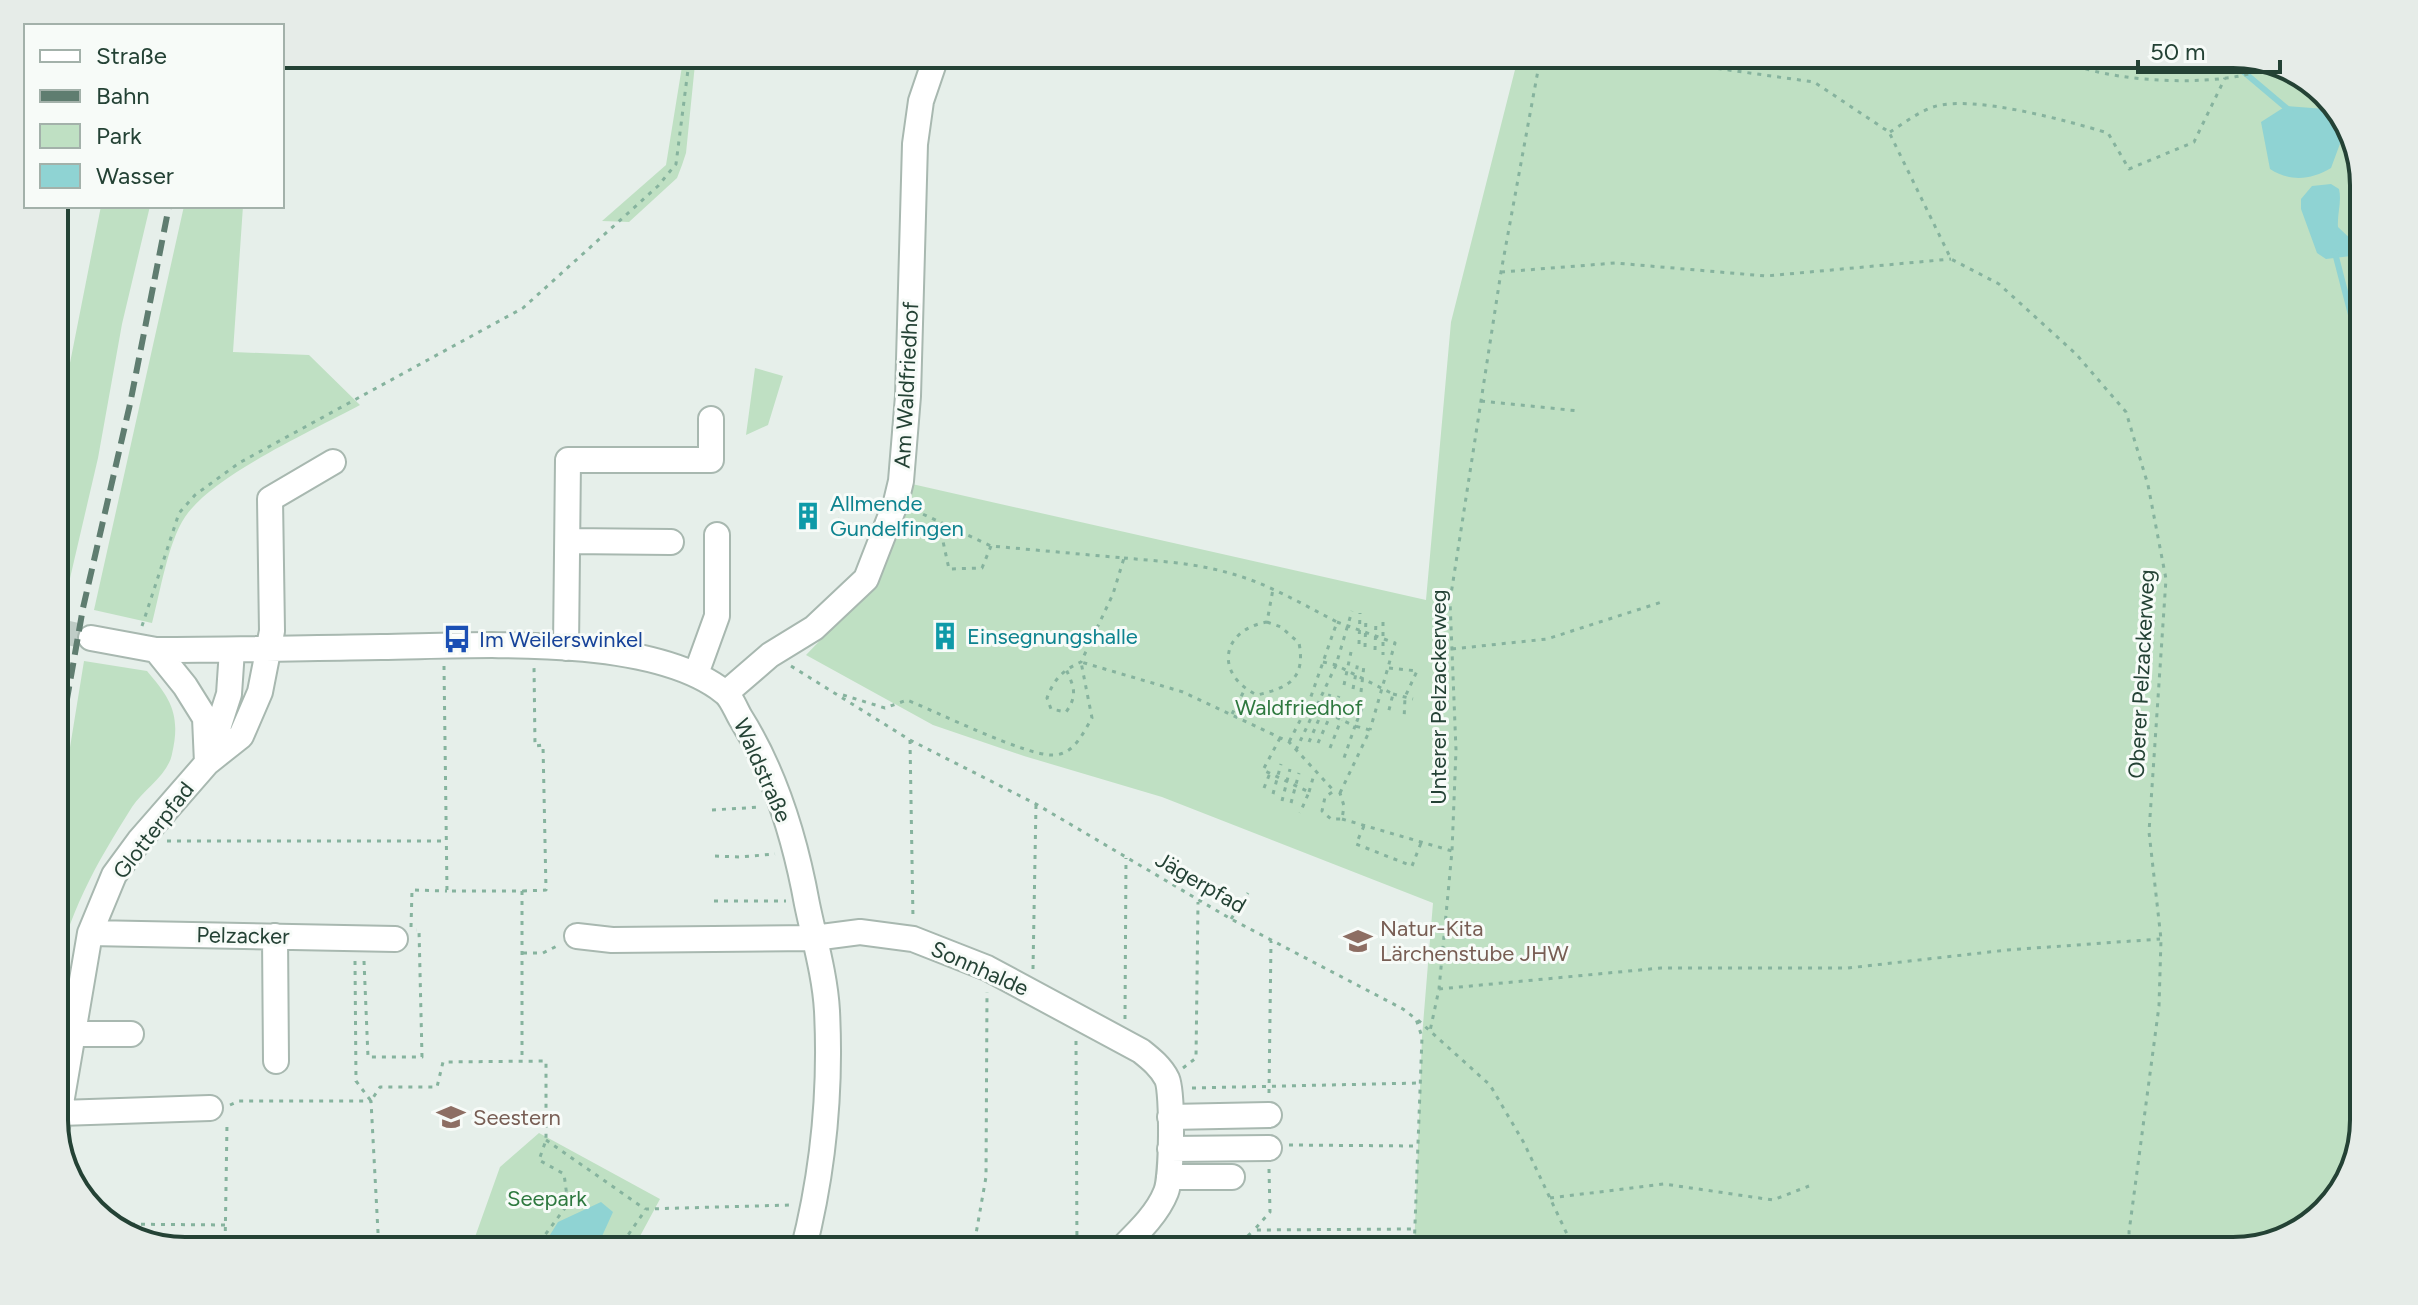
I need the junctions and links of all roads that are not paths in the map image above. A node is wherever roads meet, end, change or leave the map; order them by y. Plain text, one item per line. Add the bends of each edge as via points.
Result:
1 (932, 68) edge
2 (711, 419) dead end
3 (333, 462) dead end
4 (717, 535) dead end
5 (568, 541) junction
6 (671, 542) dead end
7 (91, 638) tunnel mouth
8 (144, 644) junction
9 (566, 648) junction
10 (267, 649) junction
11 (232, 650) junction
12 (696, 674) junction
13 (726, 693) junction
14 (207, 763) junction
15 (90, 933) junction
16 (275, 936) junction
17 (577, 936) road end
18 (814, 938) junction
19 (395, 939) dead end
20 (72, 1034) junction
21 (131, 1034) dead end
22 (68, 1059) edge
23 (276, 1061) dead end
24 (221, 1112) road end
25 (1269, 1115) road end
26 (1170, 1117) junction
27 (68, 1122) edge
28 (1269, 1148) road end
29 (1170, 1149) junction
30 (1169, 1177) junction
31 (1232, 1177) dead end
32 (806, 1237) edge
33 (1132, 1237) edge

1 - 13 street, Am Waldfriedhof via 915,144 896,502 866,579 814,628 770,655
2 - 5 street via 711,460 568,460
3 - 10 street, Glotterpfad via 270,499 272,631
4 - 12 street via 717,616
5 - 6 street
5 - 9 street
7 - 8 street, Waldstraße
8 - 11 street, Waldstraße
8 - 14 street, Glotterpfad via 185,686 205,718
9 - 10 street, Waldstraße
9 - 12 street, Waldstraße via 635,655
10 - 11 street, Waldstraße
10 - 14 street, Glotterpfad via 260,692 241,736
11 - 14 street, Glotterpfad via 229,694
12 - 13 street, Waldstraße
13 - 18 street, Waldstraße via 783,805
14 - 15 street, Glotterpfad via 114,875
15 - 16 street, Pelzacker
15 - 20 street, Glotterpfad
16 - 19 street, Pelzacker
16 - 23 street
17 - 18 street, Sonnhalde
18 - 26 street, Sonnhalde via 860,932 913,939 987,968 1141,1051 1169,1085
18 - 32 street, Waldstraße via 827,1008 827,1106
20 - 21 street
20 - 22 street, Glotterpfad
24 - 27 street
25 - 26 street
26 - 29 street
28 - 29 street
29 - 30 street
30 - 31 street
30 - 33 street via 1167,1191

